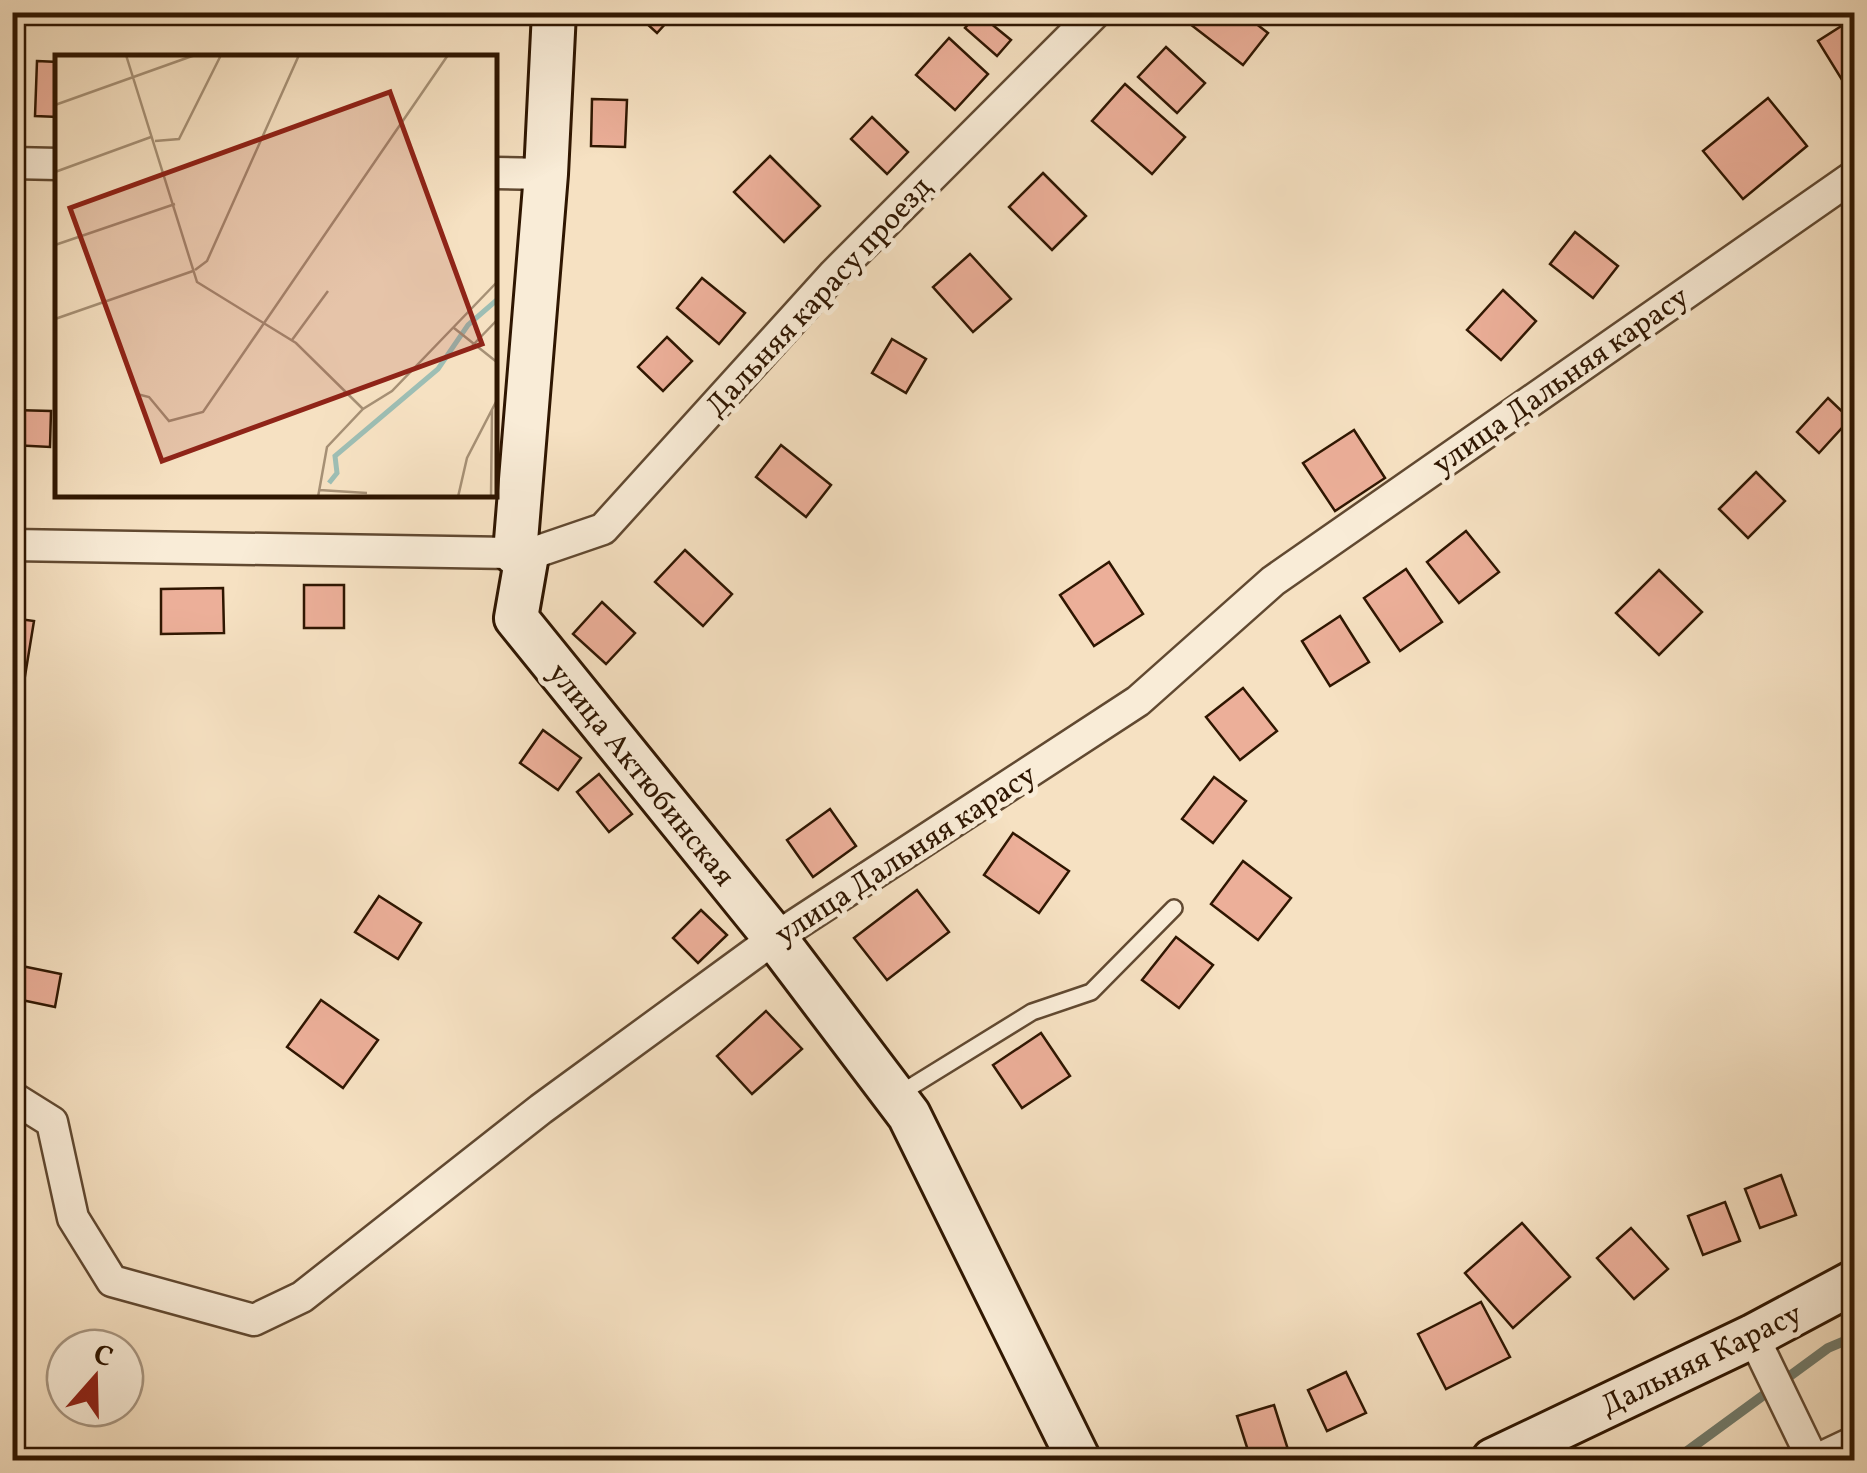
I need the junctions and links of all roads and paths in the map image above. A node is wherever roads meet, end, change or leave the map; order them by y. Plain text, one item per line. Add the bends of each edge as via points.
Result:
1 (554, 12) edge
2 (1096, 12) edge
3 (12, 163) edge
4 (55, 164) edge
5 (498, 173) edge
6 (546, 174) junction
7 (1854, 176) edge
8 (12, 544) edge
9 (521, 554) junction
10 (1174, 908) dead end
11 (775, 938) junction
12 (12, 1096) edge
13 (895, 1097) junction
14 (1854, 1282) edge
15 (1753, 1336) junction
16 (1854, 1442) edge
17 (1810, 1452) edge
18 (1079, 1460) edge
19 (1493, 1460) edge

1 - 6 street, улица Актюбинская
2 - 9 street, Дальняя карасу проезд via 834,274 603,528
3 - 4 street
5 - 6 street
6 - 9 street, улица Актюбинская
7 - 11 street, улица Дальняя карасу via 1273,581 1138,701
8 - 9 street, Дальняя карасу проезд
9 - 11 street, улица Актюбинская via 516,618
10 - 13 lane via 1091,992 1032,1012
11 - 12 street, улица Дальняя карасу via 542,1108 302,1297 254,1320 112,1282 74,1218 52,1122
11 - 13 street, улица Актюбинская
13 - 18 street, улица Актюбинская
14 - 15 street, Дальняя Карасу
15 - 17 street
15 - 19 street, Дальняя Карасу
16 - 17 street

